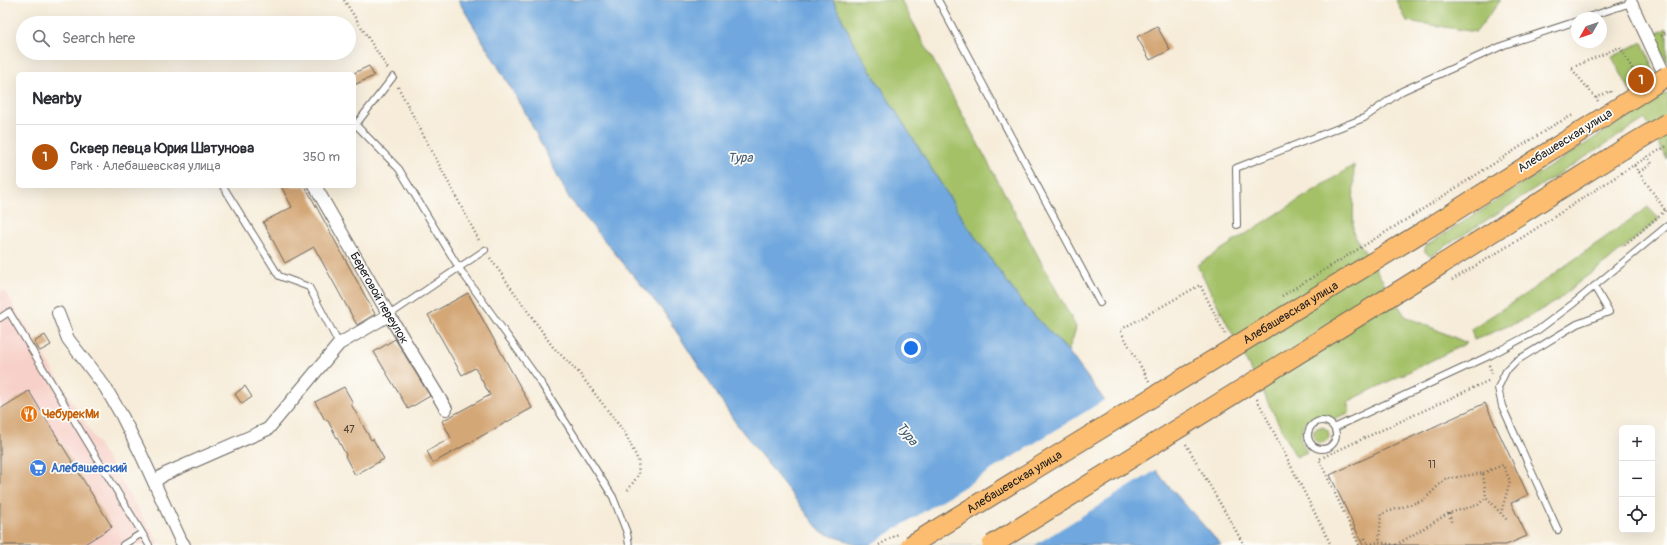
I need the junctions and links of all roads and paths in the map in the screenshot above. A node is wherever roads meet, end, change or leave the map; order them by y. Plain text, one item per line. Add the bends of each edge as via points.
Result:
1 (938, 0) edge
2 (1630, 1) edge
3 (1601, 12) edge
4 (1571, 23) edge
5 (1667, 76) edge
6 (393, 77) dead end
7 (1667, 80) edge
8 (1640, 81) dead end
9 (1610, 91) dead end
10 (1596, 98) junction
11 (1598, 110) junction
12 (1579, 111) dead end
13 (1667, 123) edge
14 (356, 125) edge
15 (356, 127) edge
16 (1667, 146) edge
17 (1652, 164) dead end
18 (1634, 165) junction
19 (1639, 172) junction
20 (224, 188) edge
21 (316, 188) edge
22 (1666, 210) edge
23 (1412, 216) dead end
24 (1237, 225) dead end
25 (1667, 226) edge
26 (1625, 245) dead end
27 (484, 250) dead end
28 (460, 268) junction
29 (1447, 272) junction
30 (1594, 286) junction
31 (1100, 303) dead end
32 (58, 313) dead end
33 (389, 316) junction
34 (0, 318) edge
35 (340, 344) junction
36 (1496, 362) dead end
37 (446, 409) dead end
38 (1334, 428) junction
39 (1483, 473) junction
40 (154, 482) junction
41 (1486, 497) junction
42 (1449, 513) junction
43 (1501, 514) junction
44 (1507, 520) dead end
45 (1452, 524) dead end
46 (1558, 530) dead end
47 (142, 533) junction
48 (1365, 538) dead end
49 (1379, 542) junction
50 (1368, 544) edge
51 (123, 545) edge
52 (149, 545) edge
53 (184, 545) edge
54 (629, 545) edge
55 (911, 545) edge
56 (992, 545) edge
57 (1359, 545) edge
58 (1396, 545) edge

1 - 31 lane
2 - 3 lane
2 - 7 street
4 - 24 lane via 1504,45 1402,91 1364,118 1236,168
5 - 11 main road, Алебашевская улица, bridge
6 - 14 lane
8 - 10 path via 1620,47 1571,68
9 - 10 path
10 - 11 path
11 - 55 main road, Алебашевская улица, bridge via 1422,232
12 - 23 path
13 - 29 main road, bridge via 1622,150
15 - 28 lane via 399,169
16 - 18 path, bridge
17 - 19 path
18 - 19 path
18 - 29 path via 1523,237
19 - 22 path
20 - 35 lane via 279,276 309,287
21 - 33 street, Береговой переулок
22 - 26 path
25 - 30 lane
27 - 28 lane
28 - 33 lane
28 - 54 lane via 541,383 613,497 628,533
29 - 56 main road, bridge
30 - 38 lane via 1538,330 1491,355
30 - 46 lane via 1609,312 1577,324 1516,361 1506,371 1498,388 1502,406
32 - 40 street via 68,339 105,386
33 - 35 street
33 - 37 street, Береговой переулок
34 - 47 lane via 9,312
35 - 40 street via 268,429 165,474
36 - 57 path via 1489,365 1494,378 1319,459
38 - 38 lane via 1328,422 1315,423 1309,430 1310,442 1317,448 1330,445 1335,438
39 - 41 path
39 - 43 path via 1503,465 1510,481
39 - 49 path via 1445,479 1424,500 1381,514
40 - 53 street
41 - 42 path via 1478,506
41 - 43 path
42 - 45 path
42 - 58 path
43 - 44 path
47 - 51 lane
47 - 52 lane
48 - 50 path
49 - 50 path
49 - 58 path

